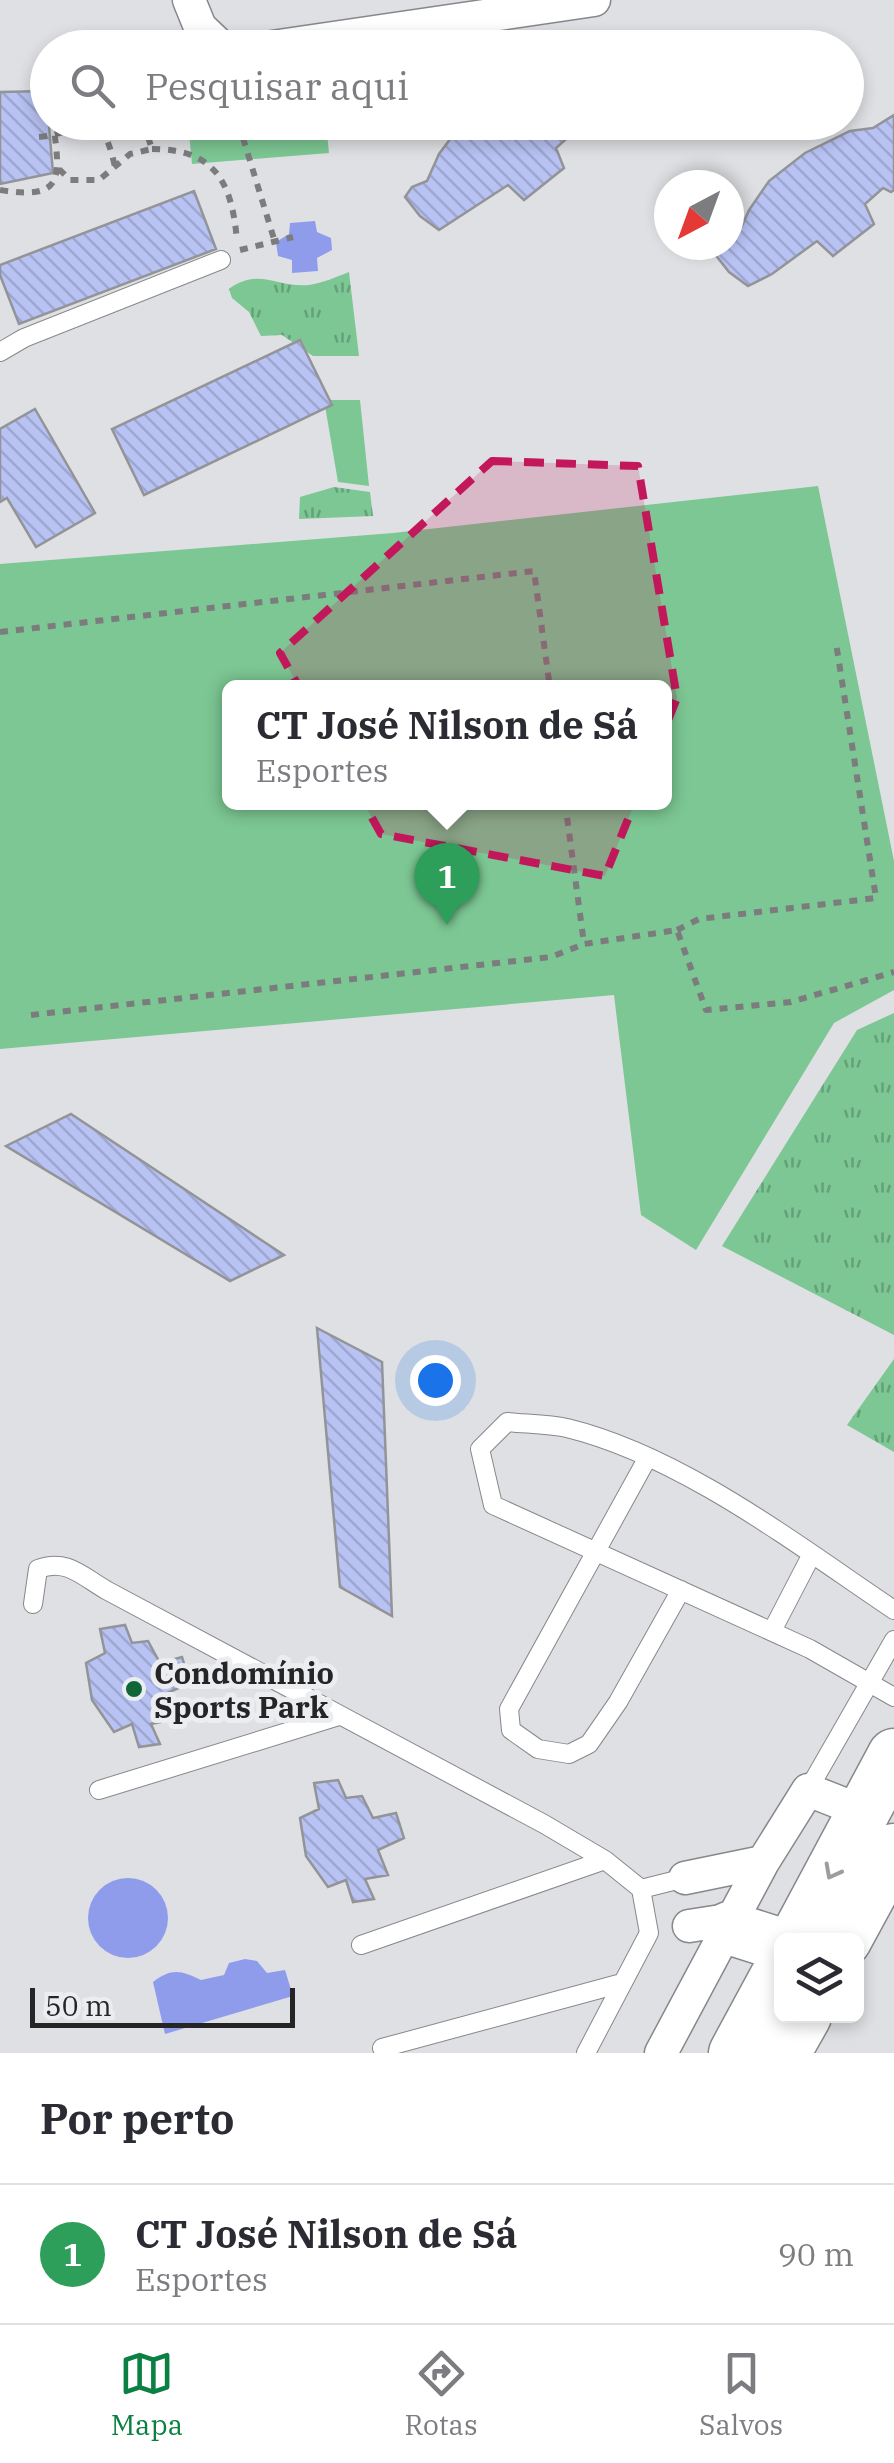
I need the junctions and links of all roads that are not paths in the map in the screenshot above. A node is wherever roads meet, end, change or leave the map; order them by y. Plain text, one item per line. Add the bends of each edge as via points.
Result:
1 (189, 0) edge
2 (594, 0) edge
3 (203, 30) edge
4 (388, 30) edge
5 (221, 260) dead end
6 (0, 352) edge
7 (648, 1456) junction
8 (597, 1552) junction
9 (812, 1554) junction
10 (681, 1590) junction
11 (33, 1604) dead end
12 (894, 1610) edge
13 (772, 1632) junction
14 (894, 1640) edge
15 (870, 1682) junction
16 (894, 1697) edge
17 (339, 1716) junction
18 (894, 1755) edge
19 (99, 1790) dead end
20 (808, 1790) junction
21 (879, 1831) edge
22 (605, 1860) junction
23 (763, 1862) junction
24 (685, 1878) joint
25 (641, 1889) junction
26 (690, 1928) junction
27 (800, 1933) edge
28 (847, 1933) edge
29 (774, 1944) edge
30 (361, 1945) dead end
31 (774, 1981) edge
32 (622, 1983) junction
33 (800, 2023) edge
34 (382, 2048) dead end
35 (586, 2053) edge
36 (661, 2053) edge
37 (735, 2053) edge
38 (784, 2053) edge

1 - 3 street
2 - 4 street
5 - 6 lane
7 - 8 lane
7 - 8 lane via 567,1428 506,1422 480,1449 493,1505
7 - 9 lane
8 - 10 lane
8 - 10 lane via 510,1708 511,1730 538,1749 568,1754 589,1744
9 - 12 lane
9 - 13 lane
10 - 13 lane
11 - 17 lane via 38,1569 53,1563 69,1568
13 - 15 lane
14 - 15 lane
15 - 16 lane
15 - 20 lane
17 - 19 lane
17 - 22 lane
18 - 21 main road
20 - 21 street
20 - 23 street
21 -> 27 main road
21 - 28 main road
22 - 25 lane
22 - 30 lane
23 - 24 street
23 - 26 street
24 - 25 lane
25 - 26 lane
26 - 29 main road
26 - 32 lane
26 - 36 street
31 - 37 main road
32 - 34 lane
32 - 35 lane
33 - 38 main road

